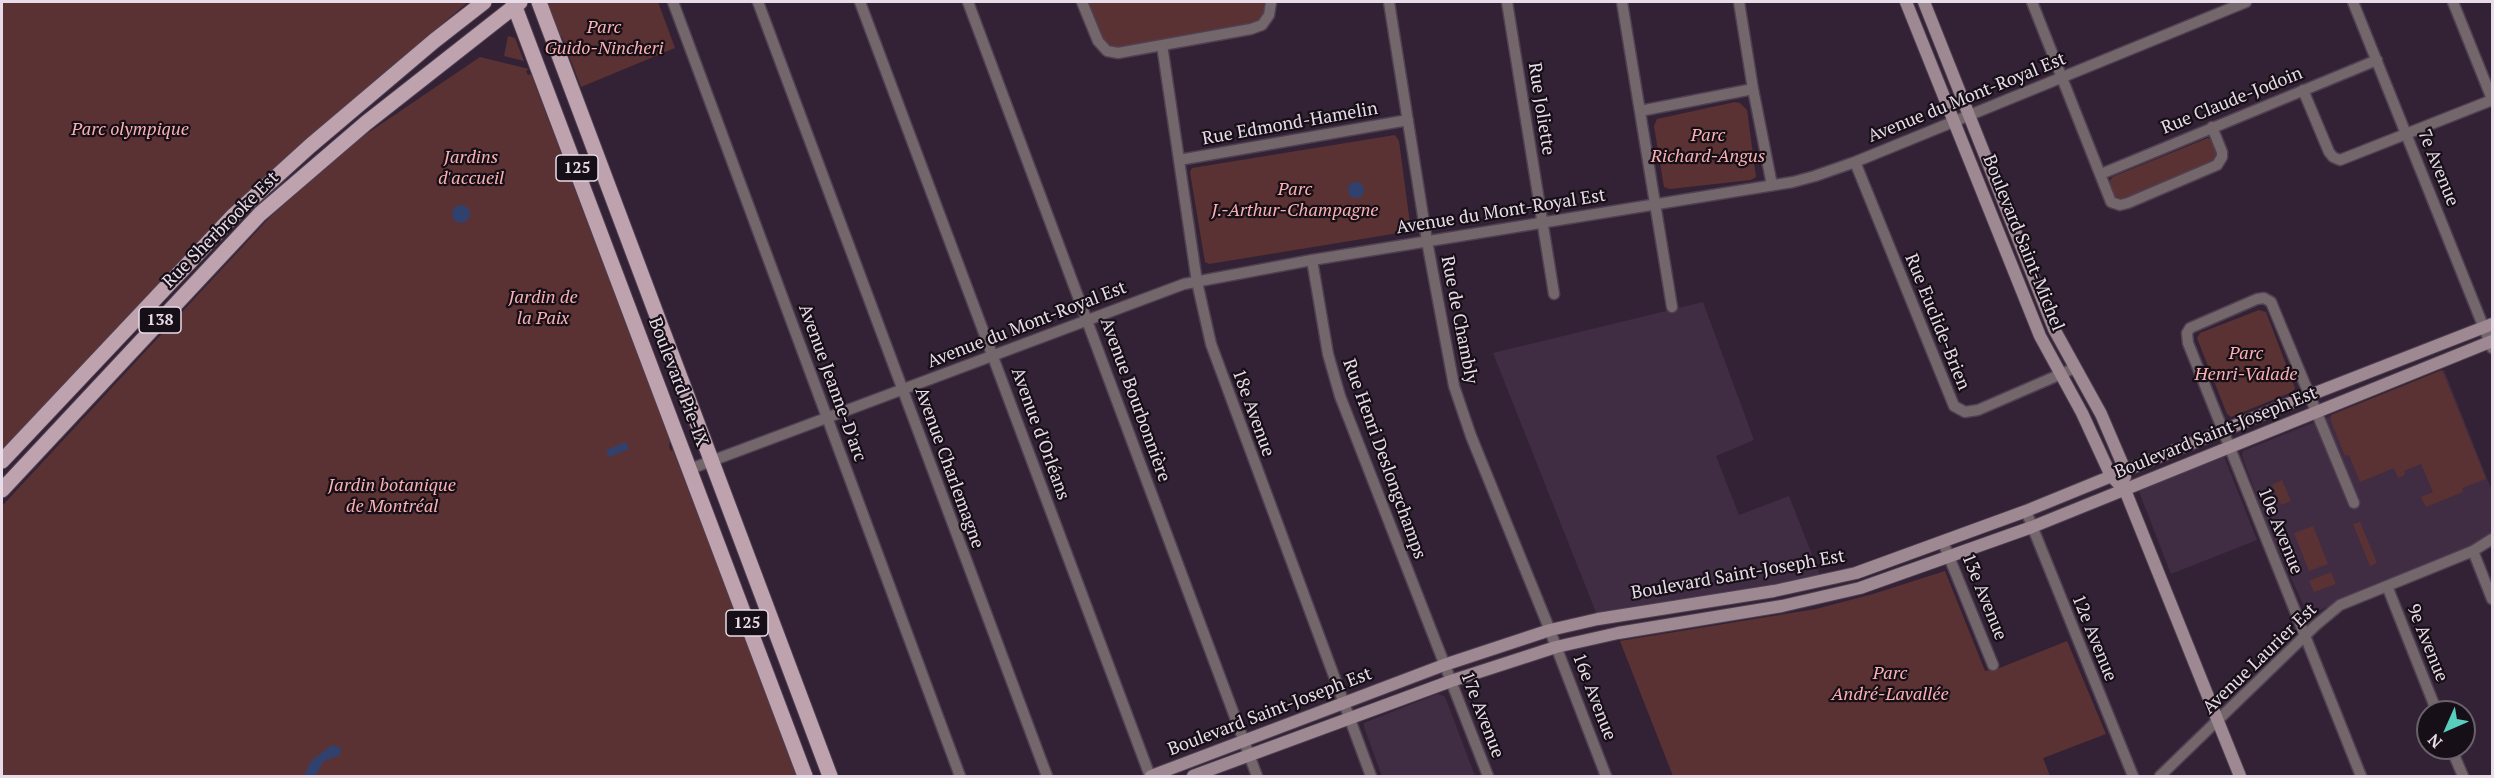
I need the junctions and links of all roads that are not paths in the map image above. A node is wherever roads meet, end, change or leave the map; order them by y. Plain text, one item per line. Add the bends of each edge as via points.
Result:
1 (484, 2) edge
2 (539, 2) edge
3 (673, 2) edge
4 (758, 2) edge
5 (860, 2) edge
6 (969, 2) edge
7 (1082, 2) edge
8 (1271, 2) edge
9 (1389, 2) edge
10 (1507, 2) edge
11 (1623, 2) edge
12 (1739, 2) edge
13 (1906, 2) edge
14 (1924, 2) edge
15 (2032, 2) edge
16 (2246, 2) edge
17 (2353, 2) edge
18 (2453, 2) edge
19 (516, 3) edge
20 (1162, 45) junction
21 (2377, 60) junction
22 (2062, 76) junction
23 (1753, 89) junction
24 (2303, 90) junction
25 (2493, 99) edge
26 (1640, 111) junction
27 (1969, 115) junction
28 (1408, 120) junction
29 (1954, 121) junction
30 (2212, 127) junction
31 (2406, 134) junction
32 (1179, 160) junction
33 (1855, 162) junction
34 (2101, 174) junction
35 (1772, 185) junction
36 (1656, 204) junction
37 (1543, 222) junction
38 (1427, 242) junction
39 (1312, 260) junction
40 (1197, 282) junction
41 (1554, 294) dead end
42 (1672, 307) dead end
43 (1088, 320) junction
44 (2488, 326) edge
45 (2492, 343) edge
46 (993, 356) junction
47 (2075, 368) junction
48 (2061, 374) junction
49 (902, 390) junction
50 (2310, 395) junction
51 (2316, 411) junction
52 (826, 417) junction
53 (2222, 430) junction
54 (2228, 447) junction
55 (2, 461) edge
56 (712, 461) junction
57 (690, 469) junction
58 (2125, 470) junction
59 (2111, 476) junction
60 (2, 490) edge
61 (2125, 490) junction
62 (2354, 503) dead end
63 (2025, 511) junction
64 (2032, 526) junction
65 (2493, 539) edge
66 (1943, 542) junction
67 (2473, 551) junction
68 (1950, 557) junction
69 (2387, 586) junction
70 (2493, 599) edge
71 (1550, 630) junction
72 (2305, 636) junction
73 (1556, 647) junction
74 (1444, 665) junction
75 (1993, 665) dead end
76 (1451, 681) junction
77 (2432, 700) edge
78 (1344, 703) junction
79 (1350, 718) junction
80 (2218, 722) junction
81 (1243, 741) junction
82 (1249, 755) junction
83 (2456, 760) edge
84 (805, 777) edge
85 (830, 777) edge
86 (960, 777) edge
87 (1047, 777) edge
88 (1151, 777) edge
89 (1193, 777) edge
90 (1257, 777) edge
91 (1371, 777) edge
92 (1488, 777) edge
93 (1606, 777) edge
94 (2133, 777) edge
95 (2160, 777) edge
96 (2240, 777) edge
97 (2361, 777) edge
98 (2463, 777) edge

1 - 55 main road, Rue Sherbrooke Est / 138 via 234,214
2 - 56 main road, Boulevard Pie-IX / 125
3 - 52 street, Avenue Jeanne-D'arc
4 - 49 street, Avenue Charlemagne
5 - 46 street, Avenue d'Orléans
6 - 43 street, Avenue Bourbonnière
7 - 20 street via 1098,41 1107,51 1118,53
8 - 20 street via 1262,25
9 - 28 street, Rue de Chambly
10 - 37 street, Rue Joliette
11 - 26 street
12 - 23 street
13 - 29 main road, Boulevard Saint-Michel
14 - 27 main road, Boulevard Saint-Michel
15 - 22 street
16 - 22 street, Avenue du Mont-Royal Est
17 - 21 street, 7e Avenue
18 - 25 street
19 - 57 main road, Boulevard Pie-IX / 125
19 - 60 main road, Rue Sherbrooke Est / 138 via 260,214
20 - 32 street, 18e Avenue
21 - 24 street, Rue Claude-Jodoin
21 - 31 street, 7e Avenue
22 - 27 street, Avenue du Mont-Royal Est
22 - 34 street
23 - 26 street
23 - 35 street
24 - 30 street, Rue Claude-Jodoin
24 - 31 street via 2329,152 2337,159
25 - 31 street
26 - 36 street
27 - 29 street, Avenue du Mont-Royal Est
27 - 47 main road, Boulevard Saint-Michel via 2054,329
28 - 32 street, Rue Edmond-Hamelin
28 - 38 street, Rue de Chambly
29 - 33 street, Avenue du Mont-Royal Est
29 - 48 main road, Boulevard Saint-Michel via 2040,336
30 - 34 street, Rue Claude-Jodoin
30 - 34 street via 2222,152 2220,162 2212,168 2120,205 2108,198
31 - 44 street, 7e Avenue
32 - 40 street, 18e Avenue
33 - 35 street, Avenue du Mont-Royal Est
33 - 48 street, Rue Euclide-Brien via 1954,406 1965,412 1978,410
35 - 36 street, Avenue du Mont-Royal Est
36 - 37 street, Avenue du Mont-Royal Est
36 - 42 street
37 - 38 street, Avenue du Mont-Royal Est
37 - 41 street, Rue Joliette
38 - 39 street, Avenue du Mont-Royal Est
38 - 71 street, Rue de Chambly via 1454,386
39 - 40 street, Avenue du Mont-Royal Est
39 - 74 street, Rue Henri Deslongchamps via 1328,354 1340,396
40 - 43 street, Avenue du Mont-Royal Est
40 - 78 street, 18e Avenue via 1228,395
43 - 46 street, Avenue du Mont-Royal Est
43 - 81 street, Avenue Bourbonnière
44 - 45 street, 7e Avenue
44 - 50 main road, Boulevard Saint-Joseph Est
45 - 51 main road, Boulevard Saint-Joseph Est
46 - 49 street, Avenue du Mont-Royal Est
46 - 88 street, Avenue d'Orléans
47 - 48 street, Rue Euclide-Brien
47 - 58 main road, Boulevard Saint-Michel via 2101,414
48 - 59 main road, Boulevard Saint-Michel
49 - 52 street, Avenue du Mont-Royal Est
49 - 87 street, Avenue Charlemagne
50 - 51 street
50 - 53 main road, Boulevard Saint-Joseph Est
50 - 53 street, 10e Avenue via 2274,306 2268,299 2257,299 2194,326 2187,333
51 - 54 main road, Boulevard Saint-Joseph Est
51 - 62 street
52 - 56 street, Avenue du Mont-Royal Est
52 - 86 street, Avenue Jeanne-D'arc
53 - 54 street, 10e Avenue
53 - 58 main road, Boulevard Saint-Joseph Est
54 - 61 main road, Boulevard Saint-Joseph Est
54 - 72 street, 10e Avenue
56 - 57 street, Avenue du Mont-Royal Est
56 - 85 main road, Boulevard Pie-IX / 125
57 - 84 main road, Boulevard Pie-IX / 125
58 - 59 main road, Boulevard Saint-Joseph Est
58 - 61 main road, Boulevard Saint-Michel
59 - 61 main road, Boulevard Saint-Michel
59 - 63 main road, Boulevard Saint-Joseph Est
61 - 64 main road, Boulevard Saint-Joseph Est
61 - 80 main road, Boulevard Saint-Michel
63 - 64 street, 12e Avenue
63 - 66 main road, Boulevard Saint-Joseph Est
64 - 68 main road, Boulevard Saint-Joseph Est
64 - 94 street, 12e Avenue
65 - 67 street, Avenue Laurier Est
66 - 68 street, 13e Avenue
66 - 71 main road, Boulevard Saint-Joseph Est via 1856,573
67 - 69 street, Avenue Laurier Est
67 - 70 street
68 - 73 main road, Boulevard Saint-Joseph Est via 1860,588 1793,604 1603,635
68 - 75 street, 13e Avenue
69 - 72 street, Avenue Laurier Est via 2340,605
69 - 77 street, 9e Avenue
71 - 73 street, 16e Avenue
71 - 74 main road, Boulevard Saint-Joseph Est
72 - 80 street, Avenue Laurier Est
72 - 97 street, 10e Avenue
73 - 76 main road, Boulevard Saint-Joseph Est
73 - 93 street, 16e Avenue
74 - 76 street, 17e Avenue
74 - 78 main road, Boulevard Saint-Joseph Est
76 - 79 main road, Boulevard Saint-Joseph Est
76 - 92 street, 17e Avenue
78 - 79 street, 18e Avenue
78 - 81 main road, Boulevard Saint-Joseph Est
79 - 82 main road, Boulevard Saint-Joseph Est
79 - 91 street, 18e Avenue
80 - 95 street, Avenue Laurier Est
80 - 96 main road, Boulevard Saint-Michel
81 - 82 street, Avenue Bourbonnière
81 - 88 main road, Boulevard Saint-Joseph Est
82 - 89 main road, Boulevard Saint-Joseph Est
82 - 90 street, Avenue Bourbonnière
83 - 98 street

